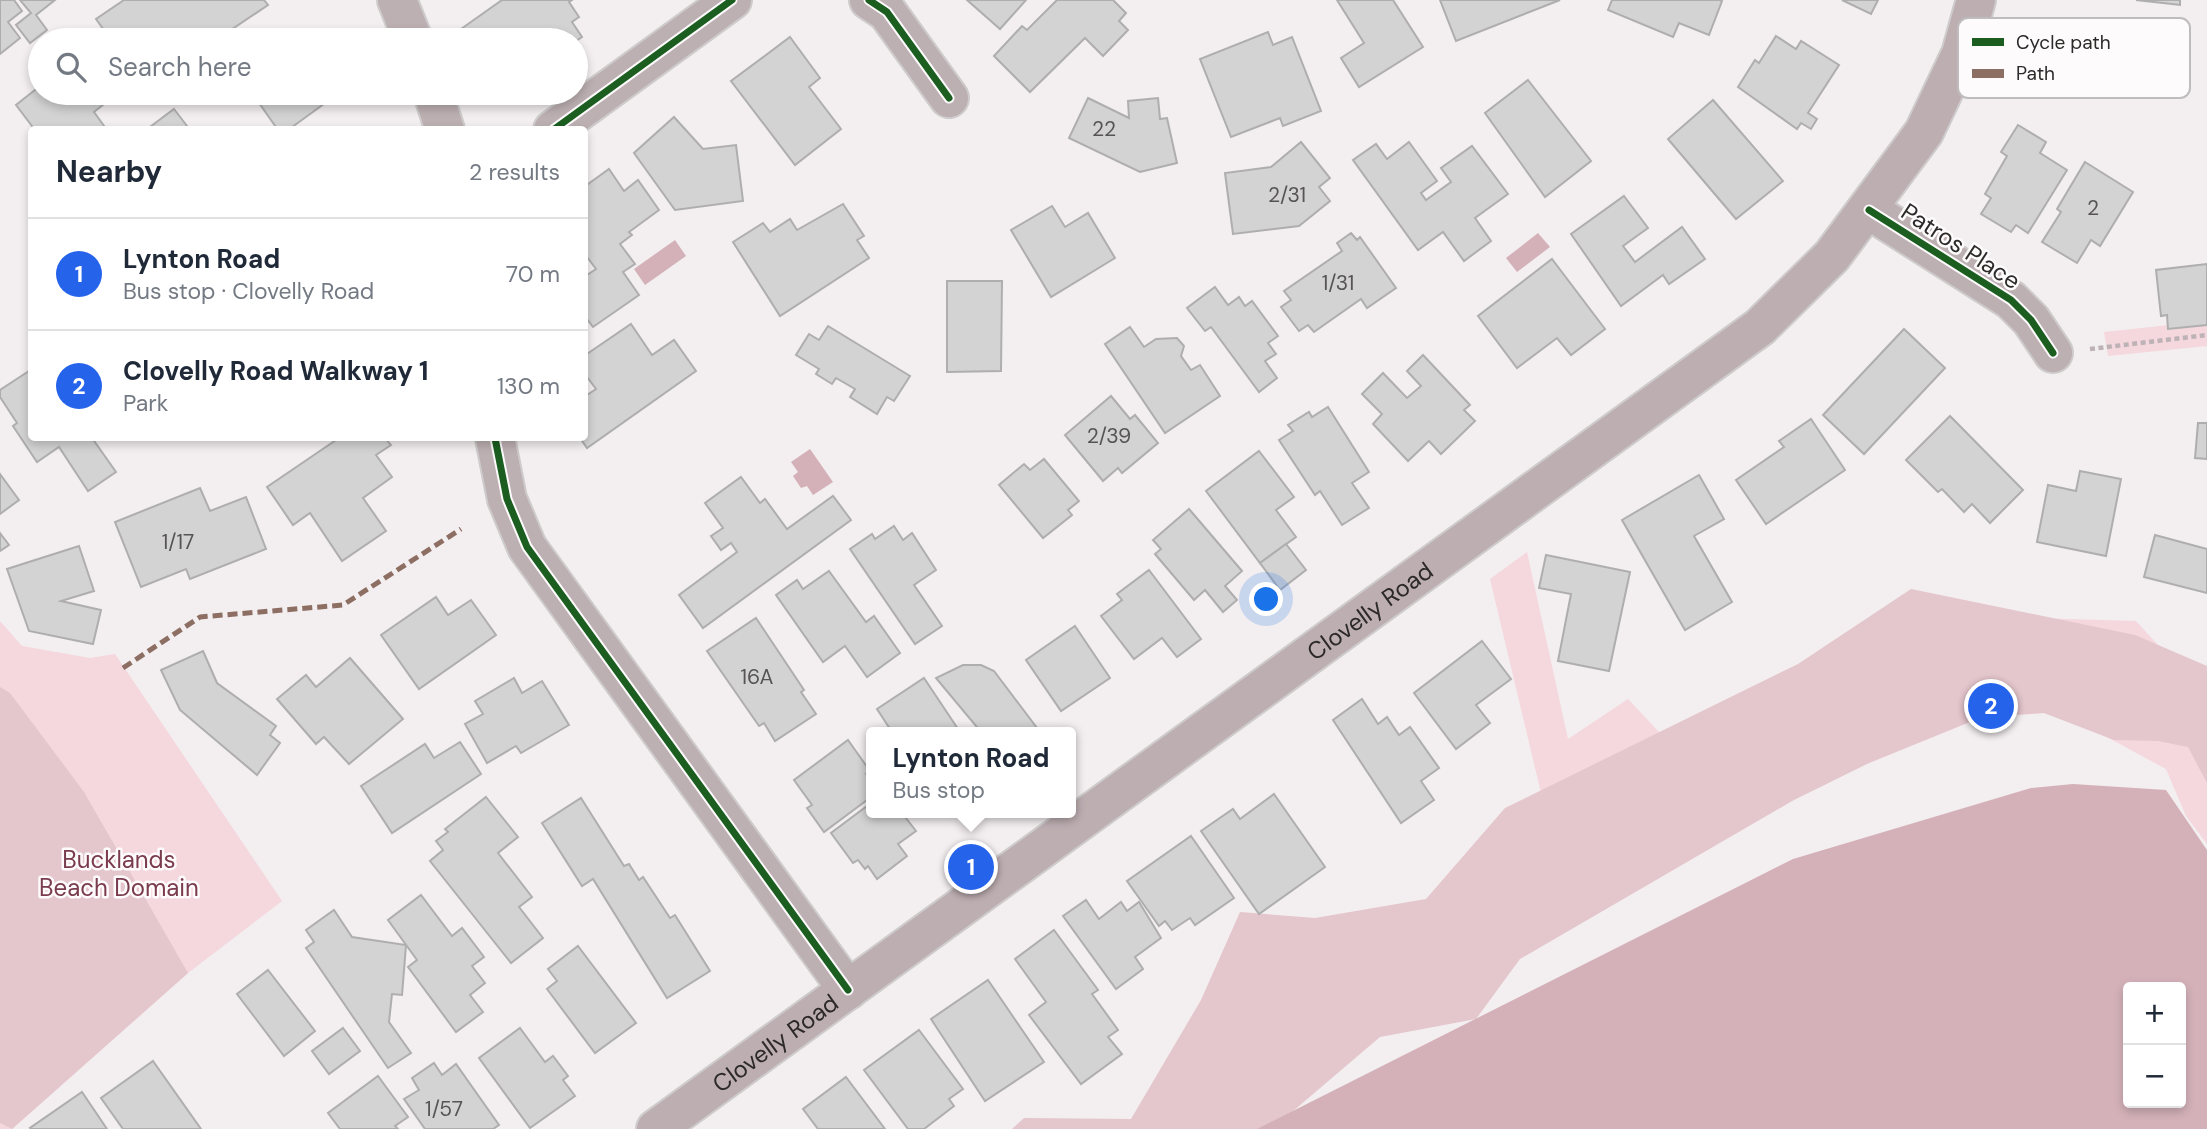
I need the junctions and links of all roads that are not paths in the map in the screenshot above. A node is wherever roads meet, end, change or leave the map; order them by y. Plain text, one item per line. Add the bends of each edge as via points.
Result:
1 (397, 0) edge
2 (733, 0) edge
3 (869, 0) edge
4 (1976, 0) edge
5 (1971, 18) edge
6 (408, 28) edge
7 (1958, 60) edge
8 (949, 98) dead end
9 (437, 105) edge
10 (588, 105) edge
11 (588, 105) edge
12 (444, 126) edge
13 (559, 126) edge
14 (1870, 210) junction
15 (2071, 351) road end
16 (496, 441) edge
17 (848, 990) junction
18 (656, 1129) edge

1 - 6 street
2 - 11 street
3 - 8 street via 887,12
4 - 5 main road, Clovelly Road
7 - 14 main road, Clovelly Road via 1924,132
9 - 12 street
10 - 13 street
14 - 15 street, Patros Place via 2011,300
14 - 17 main road, Clovelly Road via 1832,256 1760,327
16 - 17 street via 507,499 527,547
17 - 18 main road, Clovelly Road

